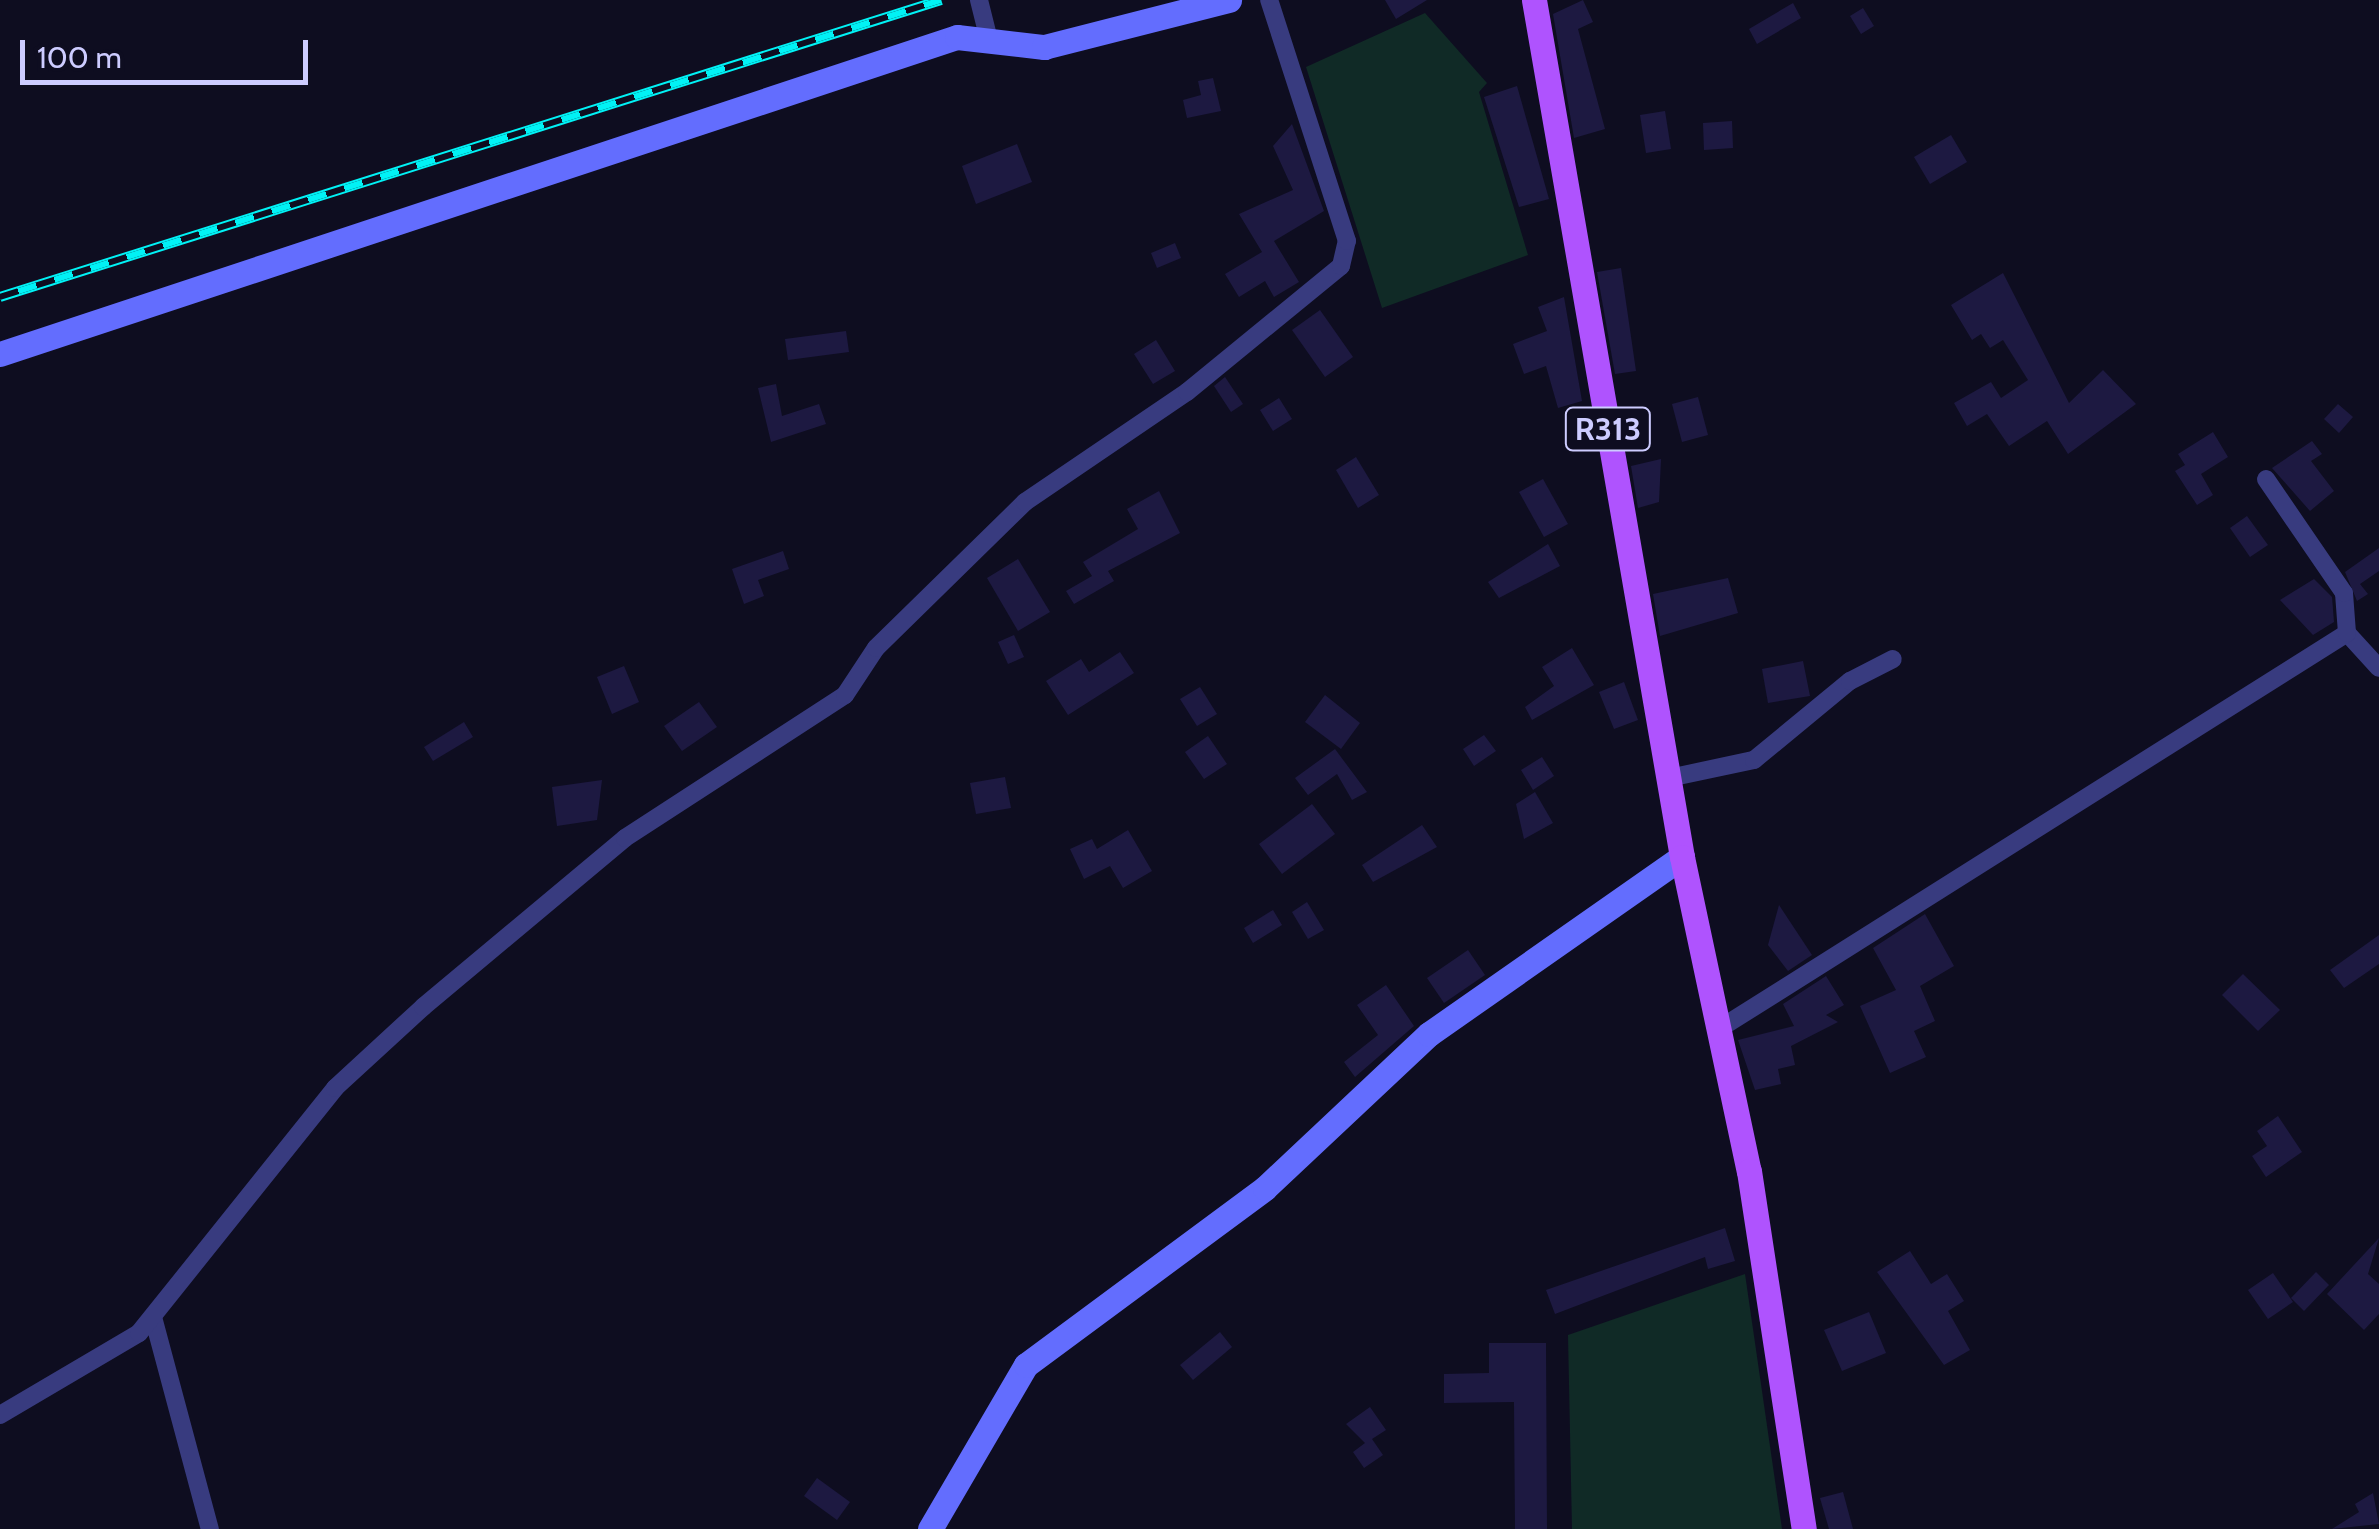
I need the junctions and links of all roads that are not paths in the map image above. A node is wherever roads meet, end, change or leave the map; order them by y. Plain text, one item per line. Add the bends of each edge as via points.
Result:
1 (979, 0) edge
2 (1229, 0) edge
3 (1270, 0) edge
4 (1534, 0) edge
5 (989, 40) junction
6 (0, 354) edge
7 (2266, 480) dead end
8 (2347, 633) junction
9 (1892, 659) dead end
10 (2379, 668) edge
11 (1669, 778) junction
12 (1682, 857) junction
13 (1719, 1029) junction
14 (154, 1316) junction
15 (0, 1415) edge
16 (210, 1529) edge
17 (930, 1529) edge
18 (1804, 1529) edge

1 - 5 street
2 - 5 street via 1044,48
3 - 14 street via 1347,241 1342,266 1188,392 1025,502 876,648 845,694 625,838 422,1007 335,1088
4 - 11 main road, R313
5 - 6 street via 957,37
7 - 8 street via 2344,592
8 - 10 street
8 - 13 street
9 - 11 street via 1850,681 1754,760
11 - 12 main road, R313
12 - 13 main road, R313
12 - 17 street via 1429,1034 1265,1188 1026,1365
13 - 18 main road, R313
14 - 15 street
14 - 16 street

